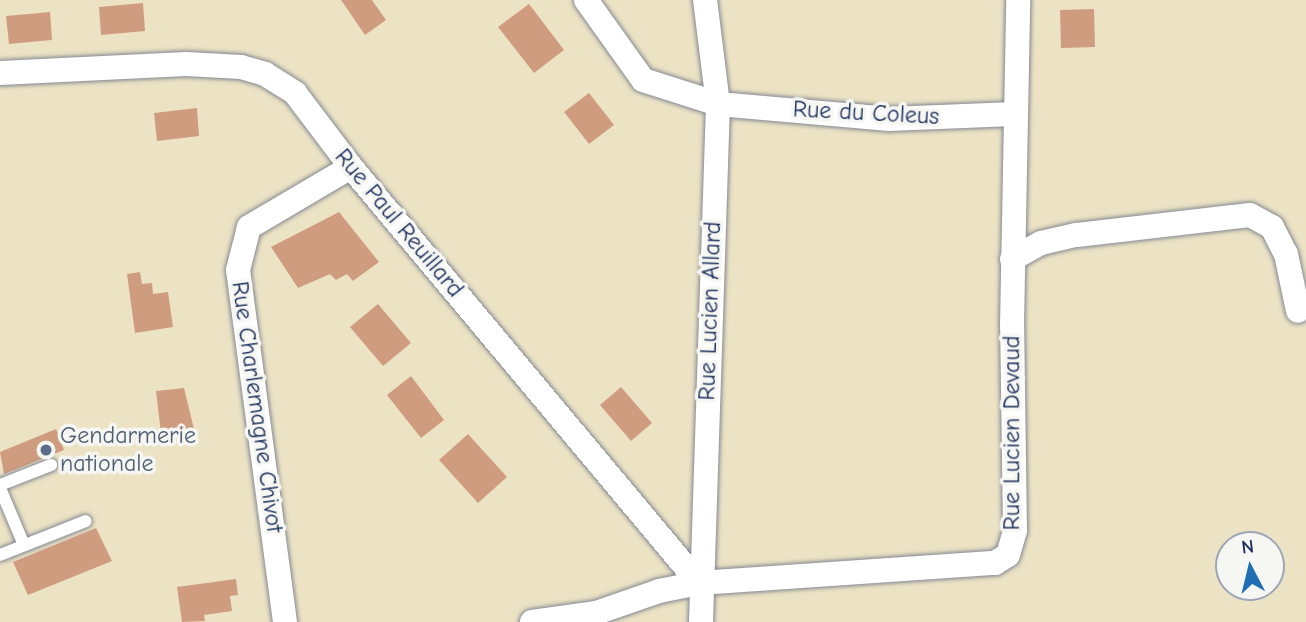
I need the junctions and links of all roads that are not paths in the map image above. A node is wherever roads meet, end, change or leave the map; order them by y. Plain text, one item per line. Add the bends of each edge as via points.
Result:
1 (586, 0) edge
2 (705, 0) edge
3 (1018, 0) edge
4 (0, 73) edge
5 (718, 104) junction
6 (1014, 114) junction
7 (351, 167) junction
8 (1012, 259) junction
9 (1298, 311) dead end
10 (51, 465) dead end
11 (0, 486) edge
12 (86, 521) dead end
13 (24, 545) junction
14 (0, 555) edge
15 (699, 583) junction
16 (285, 622) edge
17 (533, 622) edge
18 (701, 622) edge

1 - 5 street, Rue du Coleus via 643,80
2 - 5 street, Rue Lucien Allard
3 - 6 street, Rue Lucien Devaud
4 - 7 street, Rue Paul Reuillard via 186,64 241,67 265,74 295,93
5 - 6 street, Rue du Coleus via 890,118
5 - 15 street, Rue Lucien Allard
6 - 8 street, Rue Lucien Devaud
7 - 15 street, Rue Paul Reuillard
7 - 16 street, Rue Charlemagne Chivot via 249,227 238,270
8 - 9 street via 1041,243 1077,235 1250,215 1272,227 1286,254
8 - 15 street, Rue Lucien Devaud via 1015,531 1008,555 995,564
10 - 11 lane
11 - 13 lane
12 - 13 lane
13 - 14 lane
15 - 17 street, Rue Lucien Devaud via 659,591 596,613
15 - 18 street, Rue Lucien Allard

